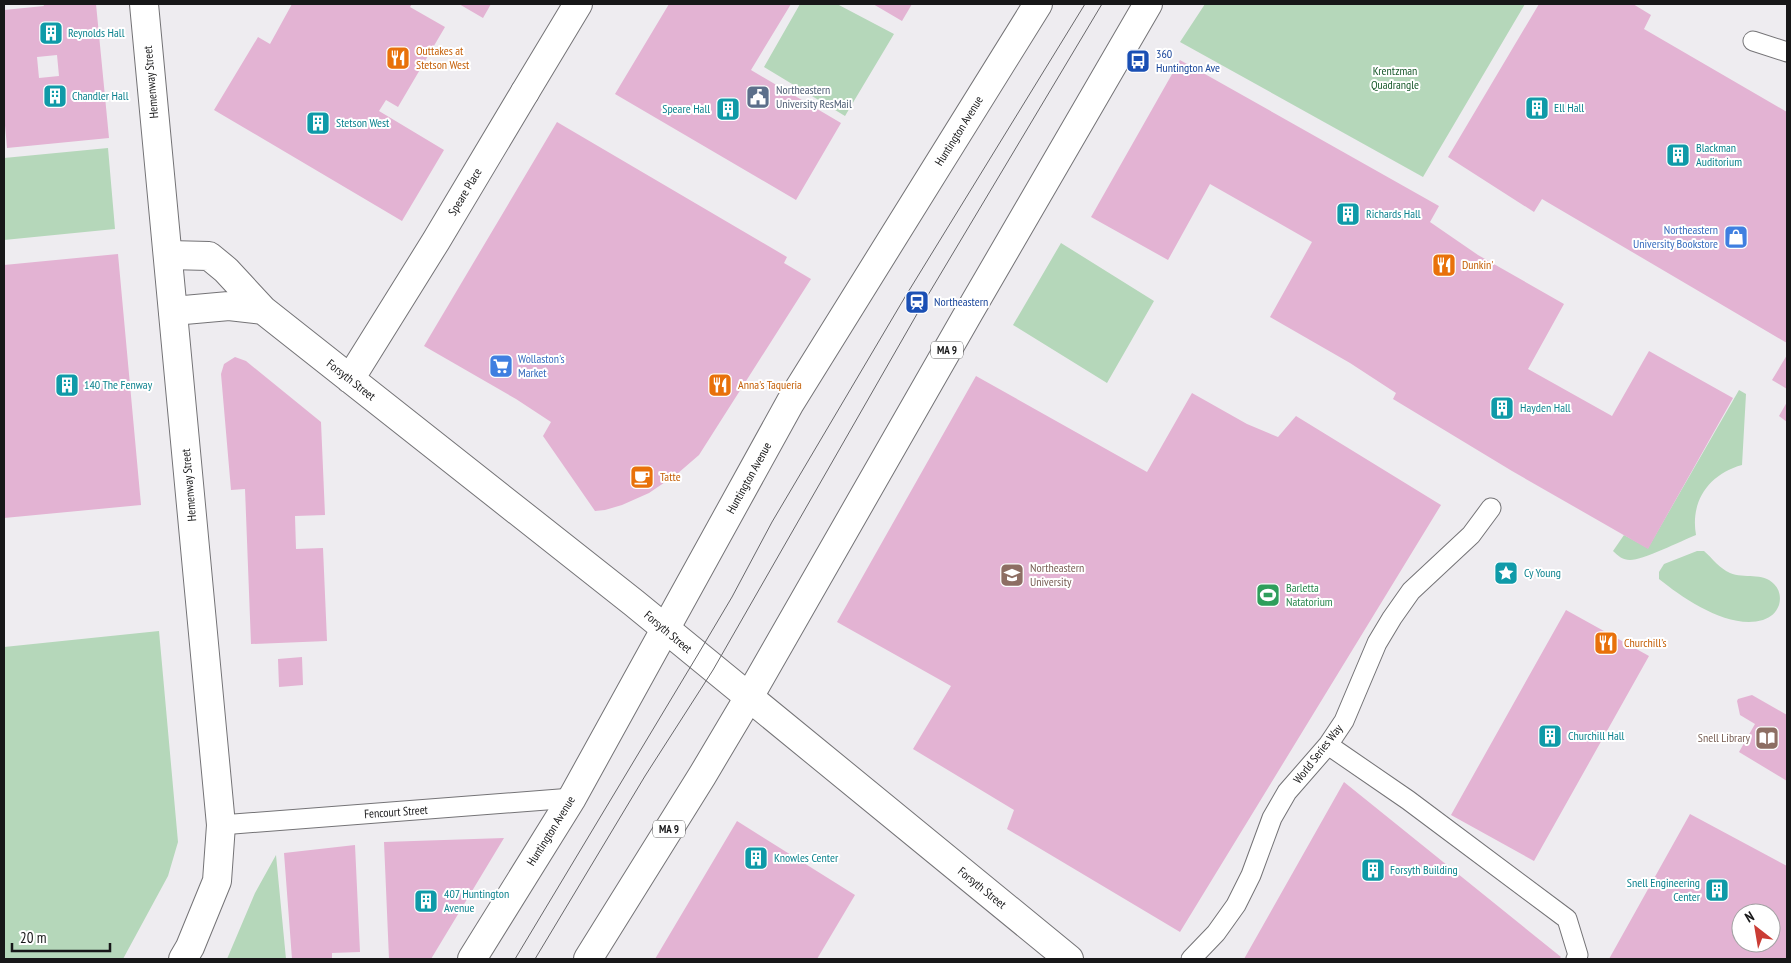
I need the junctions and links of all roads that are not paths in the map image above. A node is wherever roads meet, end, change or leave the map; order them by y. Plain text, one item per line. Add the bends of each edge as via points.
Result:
1 (144, 4) edge
2 (578, 4) edge
3 (1038, 4) edge
4 (1148, 4) edge
5 (1753, 41) dead end
6 (1787, 52) edge
7 (169, 255) junction
8 (262, 310) junction
9 (173, 311) junction
10 (350, 380) junction
11 (1492, 508) dead end
12 (665, 630) junction
13 (749, 697) junction
14 (1328, 744) junction
15 (572, 798) junction
16 (221, 826) junction
17 (182, 959) edge
18 (472, 959) edge
19 (588, 959) edge
20 (1069, 959) edge
21 (1191, 959) edge
22 (1576, 959) edge

1 - 7 main road, Hemenway Street
2 - 10 main road, Speare Place
3 - 12 main road, Huntington Avenue via 790,403
4 - 13 main road, MA 9
5 - 6 lane
7 - 8 main road, Forsyth Street via 209,256
7 - 9 main road, Hemenway Street
8 - 9 main road via 229,306
8 - 10 main road, Forsyth Street
9 - 16 main road, Hemenway Street
10 - 12 main road, Forsyth Street
11 - 14 lane, World Series Way via 1471,536 1411,591 1392,618 1377,644 1344,721
12 - 13 main road, Forsyth Street
12 - 15 main road, Huntington Avenue
13 - 19 main road, MA 9
13 - 20 main road, Forsyth Street
14 - 21 lane, World Series Way via 1287,792 1272,818 1251,876 1236,905 1216,933
14 - 22 lane via 1567,920 1578,954
15 - 16 lane, Fencourt Street
15 - 18 main road, Huntington Avenue
16 - 17 main road, Hemenway Street via 217,881

